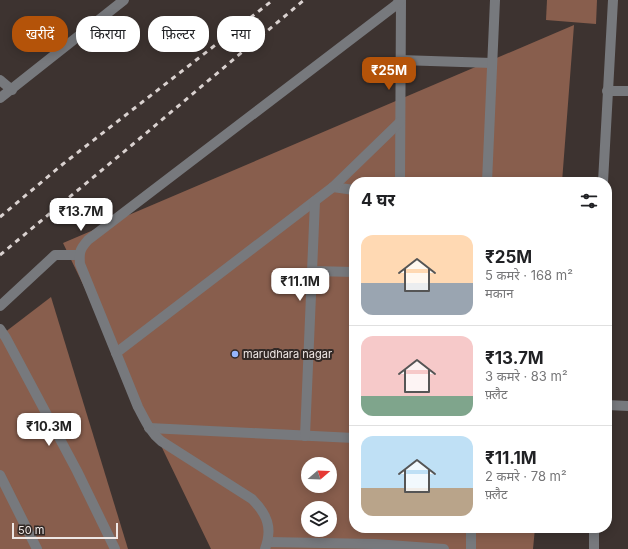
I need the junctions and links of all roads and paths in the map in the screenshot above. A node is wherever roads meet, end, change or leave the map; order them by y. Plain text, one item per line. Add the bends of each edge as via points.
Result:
1 (124, 0) edge
2 (400, 0) edge
3 (495, 0) edge
4 (613, 0) edge
5 (400, 60) junction
6 (492, 63) junction
7 (0, 80) edge
8 (12, 90) junction
9 (608, 91) junction
10 (628, 91) edge
11 (0, 98) edge
12 (400, 122) junction
13 (400, 177) edge
14 (487, 177) edge
15 (603, 177) edge
16 (333, 187) junction
17 (349, 189) edge
18 (315, 202) junction
19 (79, 255) junction
20 (312, 271) junction
21 (349, 272) edge
22 (0, 306) edge
23 (0, 329) edge
24 (116, 353) junction
25 (612, 405) edge
26 (628, 406) edge
27 (149, 428) junction
28 (305, 436) junction
29 (349, 438) edge
30 (0, 475) edge
31 (472, 533) edge
32 (594, 533) edge
33 (267, 545) edge
34 (364, 547) edge
35 (37, 549) edge
36 (115, 549) edge
37 (444, 549) edge
38 (471, 549) edge
39 (594, 549) edge

1 - 8 street
2 - 5 street
2 - 19 street via 88,240
3 - 6 street
4 - 9 street
5 - 6 street
5 - 12 street
6 - 14 street
7 - 8 street
8 - 11 street
9 - 10 street
9 - 15 street
12 - 13 street
12 - 16 street
16 - 17 street
16 - 18 street
18 - 20 street
18 - 24 street
19 - 22 street via 55,255
19 - 24 street via 80,264
20 - 21 street
20 - 28 street
23 - 36 street via 77,471
24 - 27 street
25 - 26 street
27 - 28 street
27 - 33 street via 161,441 252,499 262,509 269,524
28 - 29 street
30 - 35 street
31 - 38 street
32 - 39 street
33 - 34 street
34 - 37 street

